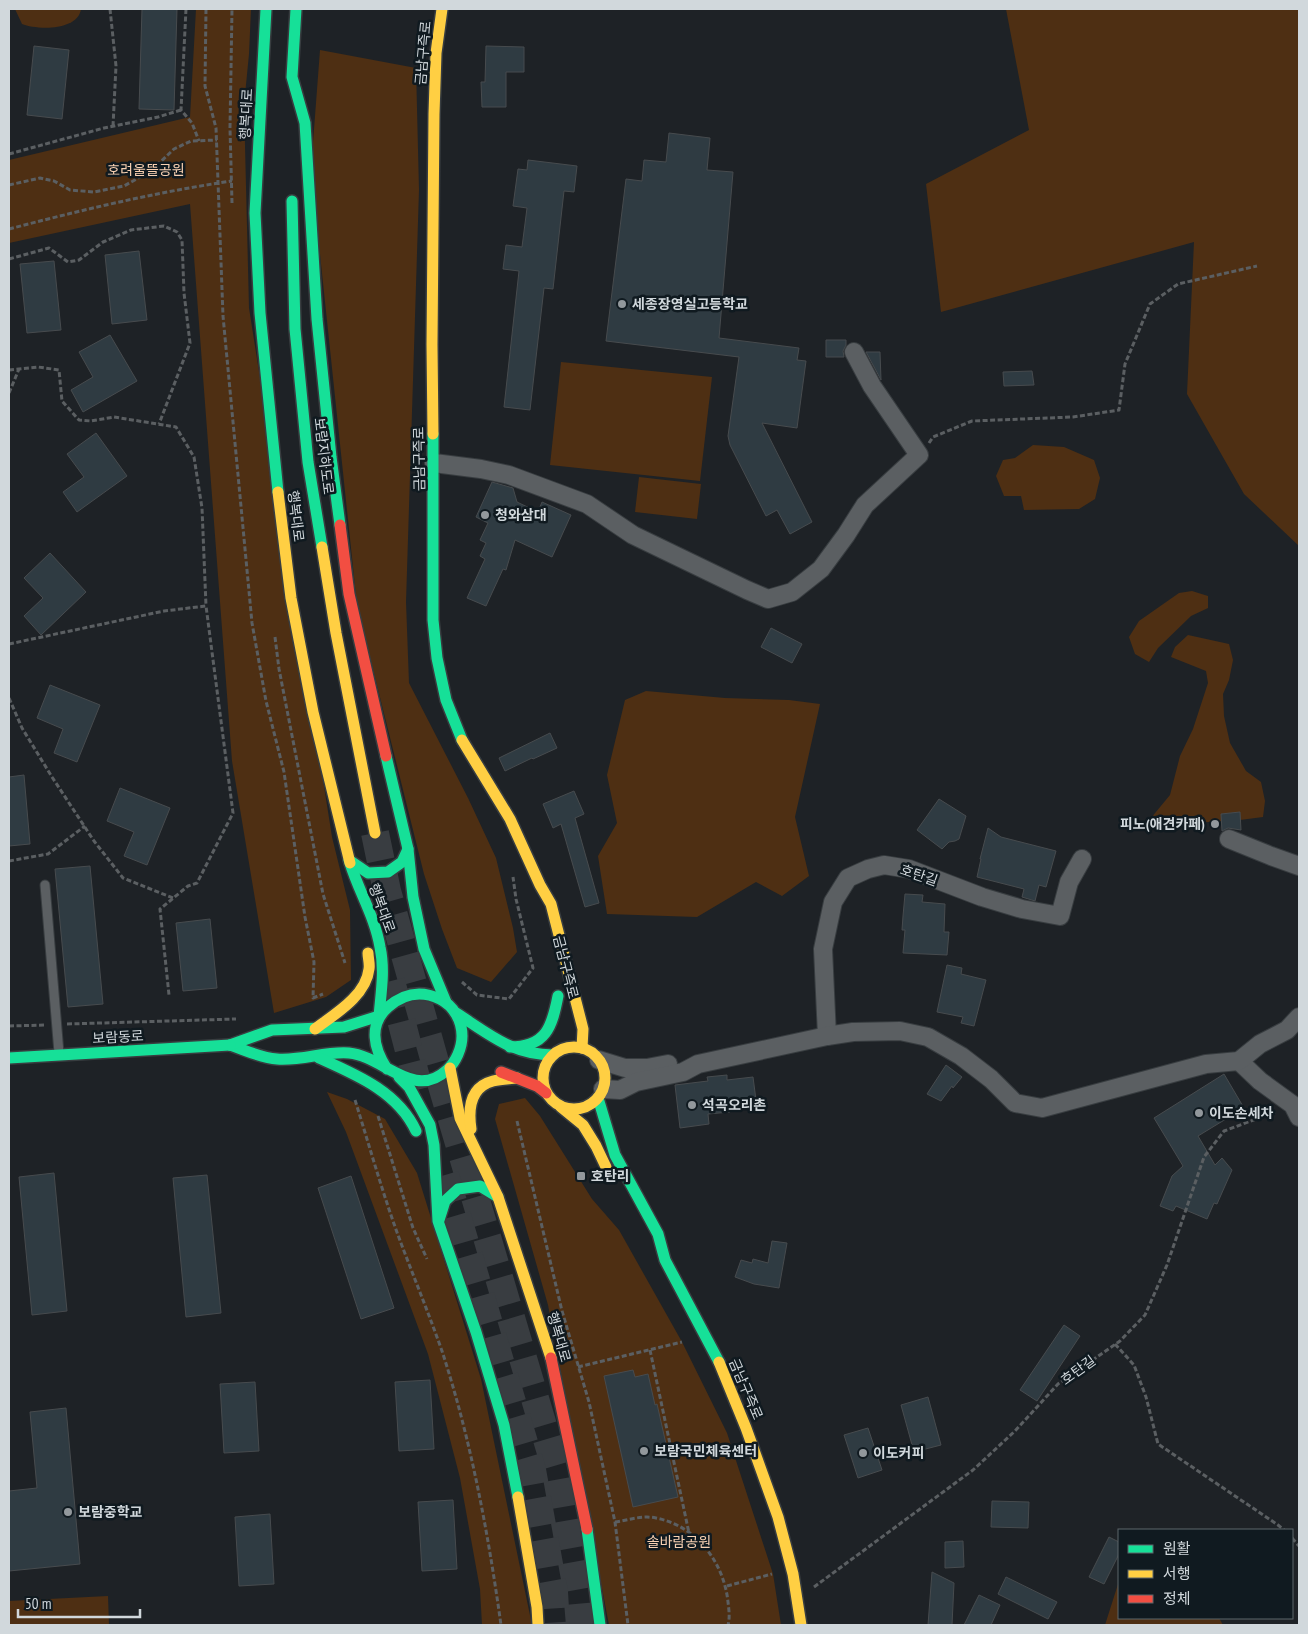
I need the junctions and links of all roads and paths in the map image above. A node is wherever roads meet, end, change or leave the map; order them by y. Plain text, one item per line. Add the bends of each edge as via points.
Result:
1 (110, 9) edge
2 (186, 9) edge
3 (206, 9) edge
4 (266, 9) edge
5 (296, 9) edge
6 (442, 9) edge
7 (292, 77) junction
8 (263, 78) junction
9 (181, 110) junction
10 (291, 112) dead end
11 (113, 126) junction
12 (217, 140) junction
13 (199, 141) junction
14 (9, 154) edge
15 (232, 180) dead end
16 (219, 182) junction
17 (9, 185) edge
18 (291, 189) dead end
19 (268, 198) dead end
20 (9, 229) edge
21 (9, 258) edge
22 (1257, 266) dead end
23 (272, 315) dead end
24 (854, 352) dead end
25 (19, 369) junction
26 (9, 370) edge
27 (9, 393) edge
28 (159, 424) junction
29 (919, 455) junction
30 (434, 463) junction
31 (287, 468) dead end
32 (206, 606) junction
33 (9, 644) edge
34 (9, 698) edge
35 (345, 796) dead end
36 (85, 826) junction
37 (375, 833) tunnel mouth
38 (353, 834) dead end
39 (1229, 839) dead end
40 (408, 849) junction
41 (1082, 859) dead end
42 (9, 861) edge
43 (350, 865) junction
44 (1299, 866) edge
45 (45, 885) dead end
46 (540, 885) junction
47 (174, 898) junction
48 (533, 899) dead end
49 (169, 995) dead end
50 (313, 998) dead end
51 (446, 1002) junction
52 (456, 1013) junction
53 (379, 1016) junction
54 (1299, 1017) edge
55 (244, 1018) dead end
56 (57, 1024) junction
57 (9, 1026) edge
58 (314, 1029) junction
59 (827, 1036) junction
60 (230, 1045) junction
61 (509, 1047) junction
62 (582, 1048) junction
63 (60, 1055) junction
64 (553, 1055) junction
65 (315, 1056) junction
66 (9, 1058) edge
67 (599, 1060) junction
68 (1239, 1060) junction
69 (698, 1064) junction
70 (387, 1069) junction
71 (455, 1069) junction
72 (486, 1072) dead end
73 (399, 1077) junction
74 (517, 1078) junction
75 (546, 1093) junction
76 (600, 1094) junction
77 (354, 1096) dead end
78 (561, 1107) junction
79 (376, 1110) dead end
80 (1296, 1111) edge
81 (474, 1148) junction
82 (612, 1179) dead end
83 (498, 1197) junction
84 (438, 1221) junction
85 (649, 1250) dead end
86 (665, 1260) junction
87 (428, 1262) dead end
88 (682, 1342) dead end
89 (1115, 1344) junction
90 (650, 1350) junction
91 (578, 1367) dead end
92 (615, 1522) dead end
93 (1283, 1529) edge
94 (689, 1533) junction
95 (773, 1574) dead end
96 (727, 1586) junction
97 (797, 1599) junction
98 (500, 1625) edge
99 (538, 1625) edge
100 (600, 1625) edge
101 (728, 1625) edge
102 (801, 1625) edge

1 - 11 path via 116,66
2 - 9 path
3 - 12 path via 206,86
4 - 8 main road, 행복대로
5 - 7 main road, 행복대로
6 - 30 main road, 금남구즉로 via 434,105
7 - 10 main road
7 - 40 main road, 행복대로 via 305,123 317,319 348,594
8 - 19 main road
8 - 43 main road, 행복대로 via 256,213 260,313 273,455 291,598 313,712
9 - 11 path
9 - 13 path via 192,123
11 - 14 path
12 - 13 path
12 - 16 path
13 - 17 path via 174,149 151,171 124,186 94,192 70,190 40,178
15 - 16 path
16 - 20 path via 86,209
16 - 50 path via 223,316 252,623 285,781 314,962
18 - 37 main road, 보람지하도로 via 295,329 308,462 336,633
21 - 28 path via 49,248 68,262 79,260 103,242 131,230 164,226 177,232 182,240 190,343
22 - 29 path via 1178,284 1150,304 1125,364 1119,410 1073,417 972,421 933,437
23 - 31 main road
24 - 29 street via 872,386
25 - 26 path
25 - 27 path
25 - 28 path via 59,370 62,401 79,420 114,418
28 - 32 path via 176,427 194,457 202,508
29 - 30 street via 865,505 821,569 792,592 768,599 633,535 587,504 509,475
30 - 46 main road, 금남구즉로 via 433,620 446,700 463,742 510,819
32 - 33 path
32 - 47 path via 233,813 197,883
34 - 36 path via 22,728
35 - 38 main road
36 - 42 path via 48,854
36 - 47 path via 123,878
39 - 44 street
40 - 43 main road via 402,862 388,872 368,873
40 - 51 main road, 행복대로 via 413,897 424,949
41 - 59 street, 호탄길 via 1069,882 1060,916 982,897 910,869 884,865 848,878 833,902 823,949
43 - 53 main road, 행복대로 via 368,907 379,945 382,962
43 - 58 main road via 367,939 369,968 362,988
45 - 56 lane
46 - 48 main road
46 - 62 main road, 금남구즉로 via 551,904 583,1029
47 - 49 path via 160,909
51 - 52 main road
51 - 53 main road via 417,992 389,1004
52 - 61 main road
52 - 71 main road via 462,1027 462,1042
53 - 58 main road via 344,1027
53 - 70 main road via 375,1044
54 - 68 street via 1288,1030 1260,1044
55 - 56 path
56 - 57 path
56 - 63 lane
58 - 60 main road via 272,1030
59 - 68 street via 900,1031 928,1037 992,1079 1015,1103 1042,1108 1206,1064
59 - 69 street
60 - 63 main road, 보람동로
60 - 65 main road via 277,1059
61 - 64 main road via 537,1055
61 - 64 main road, 금남구즉로 via 529,1046 541,1039 552,1022 557,992 564,1042
62 - 64 main road via 562,1049
62 - 67 main road
63 - 66 main road, 보람동로
64 - 75 main road via 543,1073
65 - 70 main road via 360,1055
65 - 84 main road via 366,1080 408,1114 424,1148 428,1187
67 - 69 street via 625,1068 684,1062
67 - 76 main road via 604,1074
68 - 80 street
69 - 76 street via 683,1072
70 - 73 main road
71 - 73 main road via 426,1081
71 - 81 main road, 행복대로 via 460,1118
72 - 74 main road via 502,1072
73 - 84 main road via 409,1087 430,1125
74 - 75 main road
74 - 81 main road via 486,1083 472,1097 468,1114
75 - 78 main road
76 - 78 main road via 590,1105 580,1109
76 - 86 main road, 금남구즉로 via 615,1154 658,1234
77 - 98 path via 383,1191 442,1352 460,1414 479,1491
78 - 82 main road via 582,1125
79 - 87 path via 413,1228
80 - 89 path, 호탄길 via 1224,1131 1204,1157 1167,1265 1145,1315
81 - 83 main road, 행복대로
83 - 84 main road via 480,1186 458,1189 445,1201
83 - 100 main road, 행복대로 via 550,1354 586,1522
84 - 99 main road via 504,1425
85 - 86 main road
86 - 97 main road, 금남구즉로 via 723,1370 746,1428 778,1517
88 - 90 path
89 - 93 path via 1134,1365 1158,1444
89 - 97 path, 호탄길 via 1058,1384 973,1470
90 - 91 path
90 - 94 path
92 - 94 path via 656,1518
94 - 96 path via 702,1543 718,1564
95 - 96 path
96 - 101 path
97 - 102 main road, 금남구즉로

